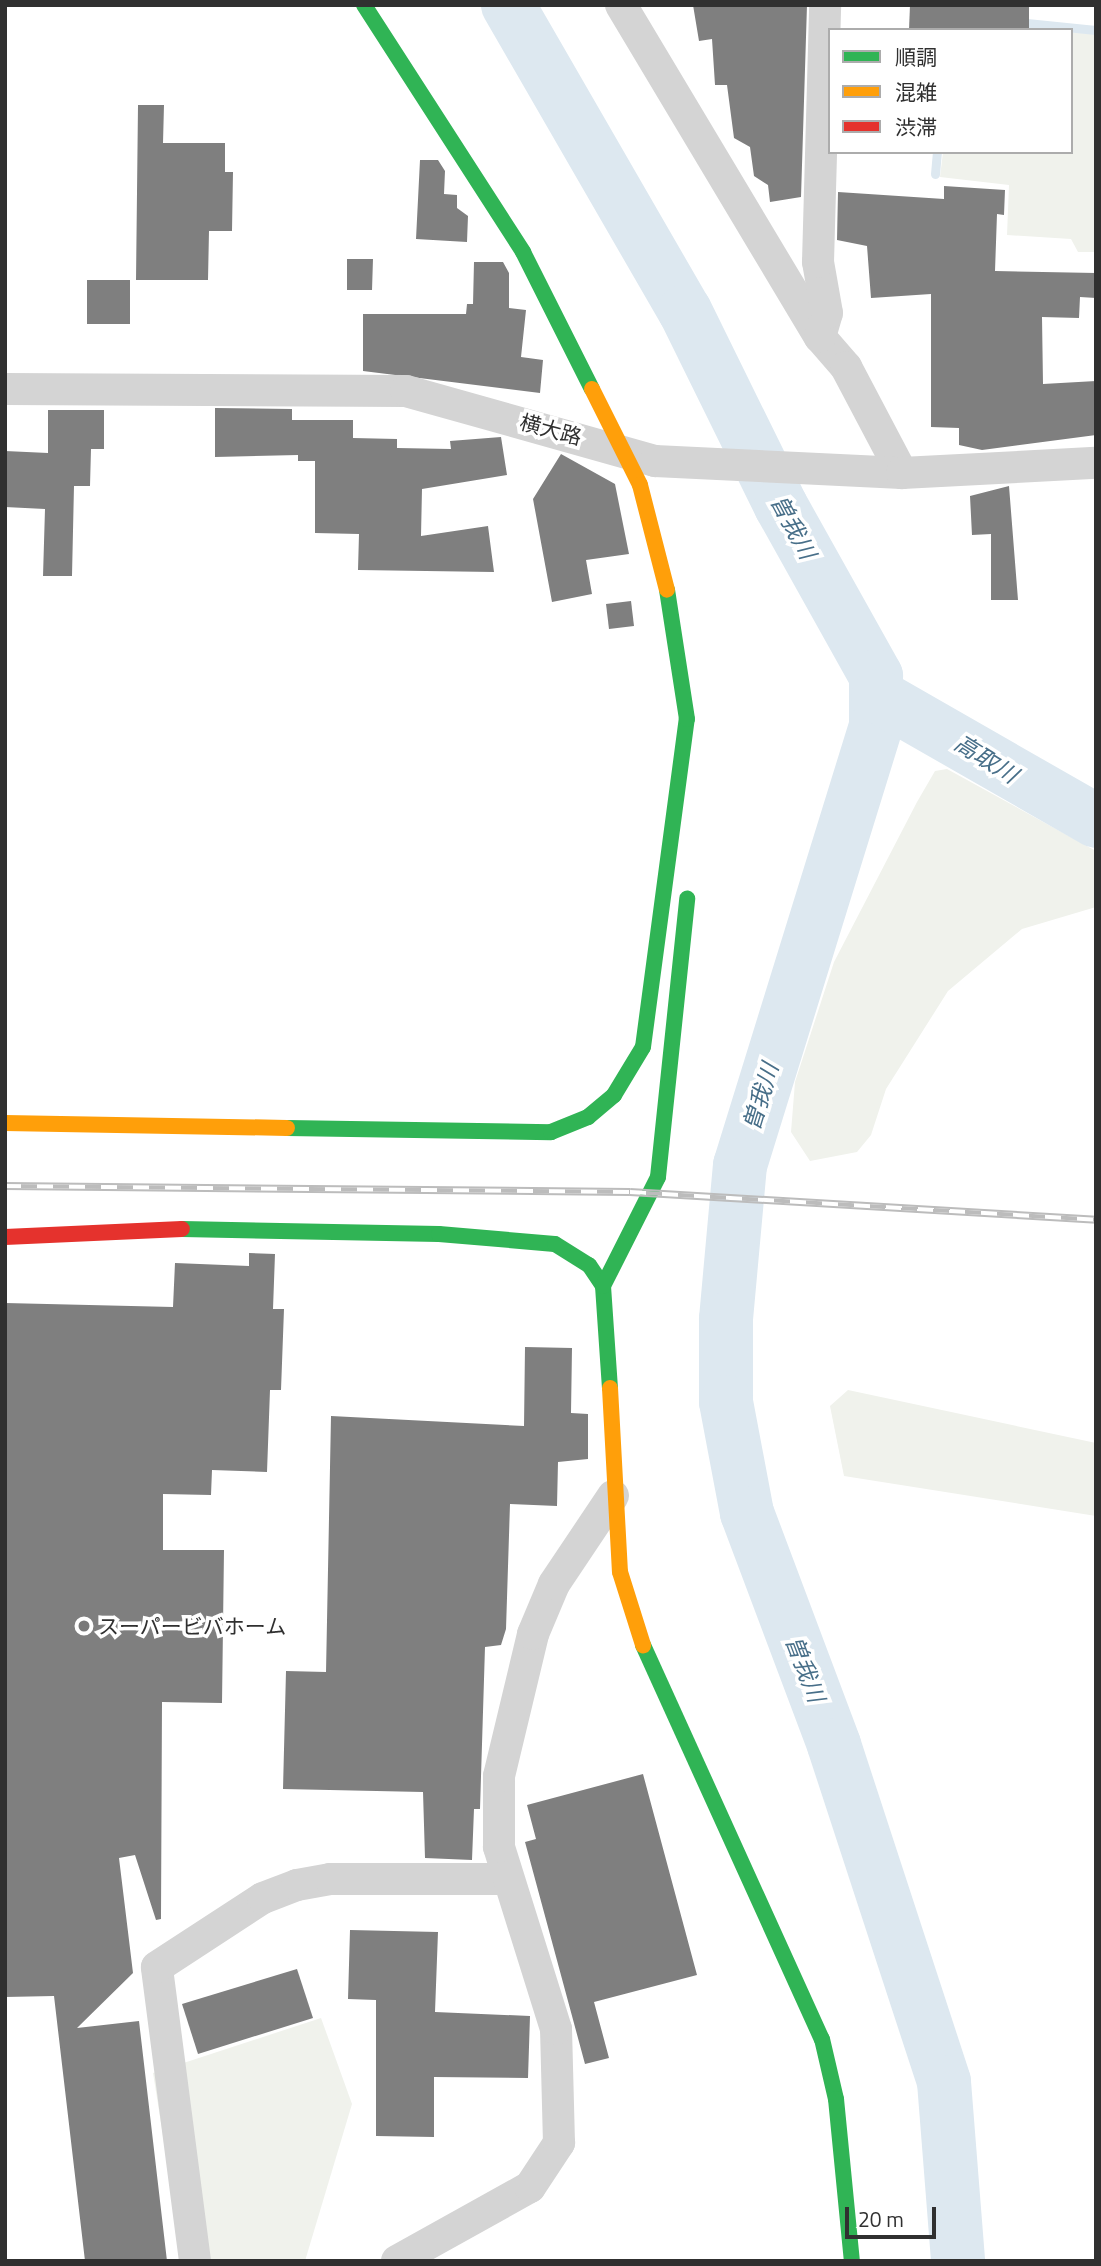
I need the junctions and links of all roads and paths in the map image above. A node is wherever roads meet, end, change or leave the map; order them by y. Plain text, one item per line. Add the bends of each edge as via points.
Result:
1 (364, 5) edge
2 (621, 5) edge
3 (825, 5) edge
4 (820, 337) junction
5 (5, 388) edge
6 (620, 447) junction
7 (1096, 463) edge
8 (891, 472) junction
9 (682, 785) junction
10 (5, 1123) edge
11 (5, 1237) edge
12 (603, 1286) junction
13 (613, 1496) junction
14 (507, 1879) junction
15 (195, 2261) edge
16 (397, 2261) edge
17 (852, 2261) edge

1 - 6 street via 523,252
2 - 4 street
3 - 4 street via 818,262 827,313
4 - 8 street via 846,368
5 - 6 street, 横大路 via 406,391
6 - 8 street, 横大路 via 655,461
6 - 9 street via 653,523 681,659 687,719
7 - 8 street, 横大路
9 - 10 street via 643,1047 634,1071 587,1117 551,1132 512,1133
9 - 12 street via 687,879 661,1165 645,1212
11 - 12 street via 188,1229 490,1237 568,1248
12 - 13 street
13 - 14 street via 578,1539 533,1634 499,1776 499,1847
13 - 17 street via 620,1572 656,1685 822,2039 836,2099
14 - 15 street via 330,1879 298,1885 263,1898 157,1967
14 - 16 street via 556,2029 559,2143 530,2187

